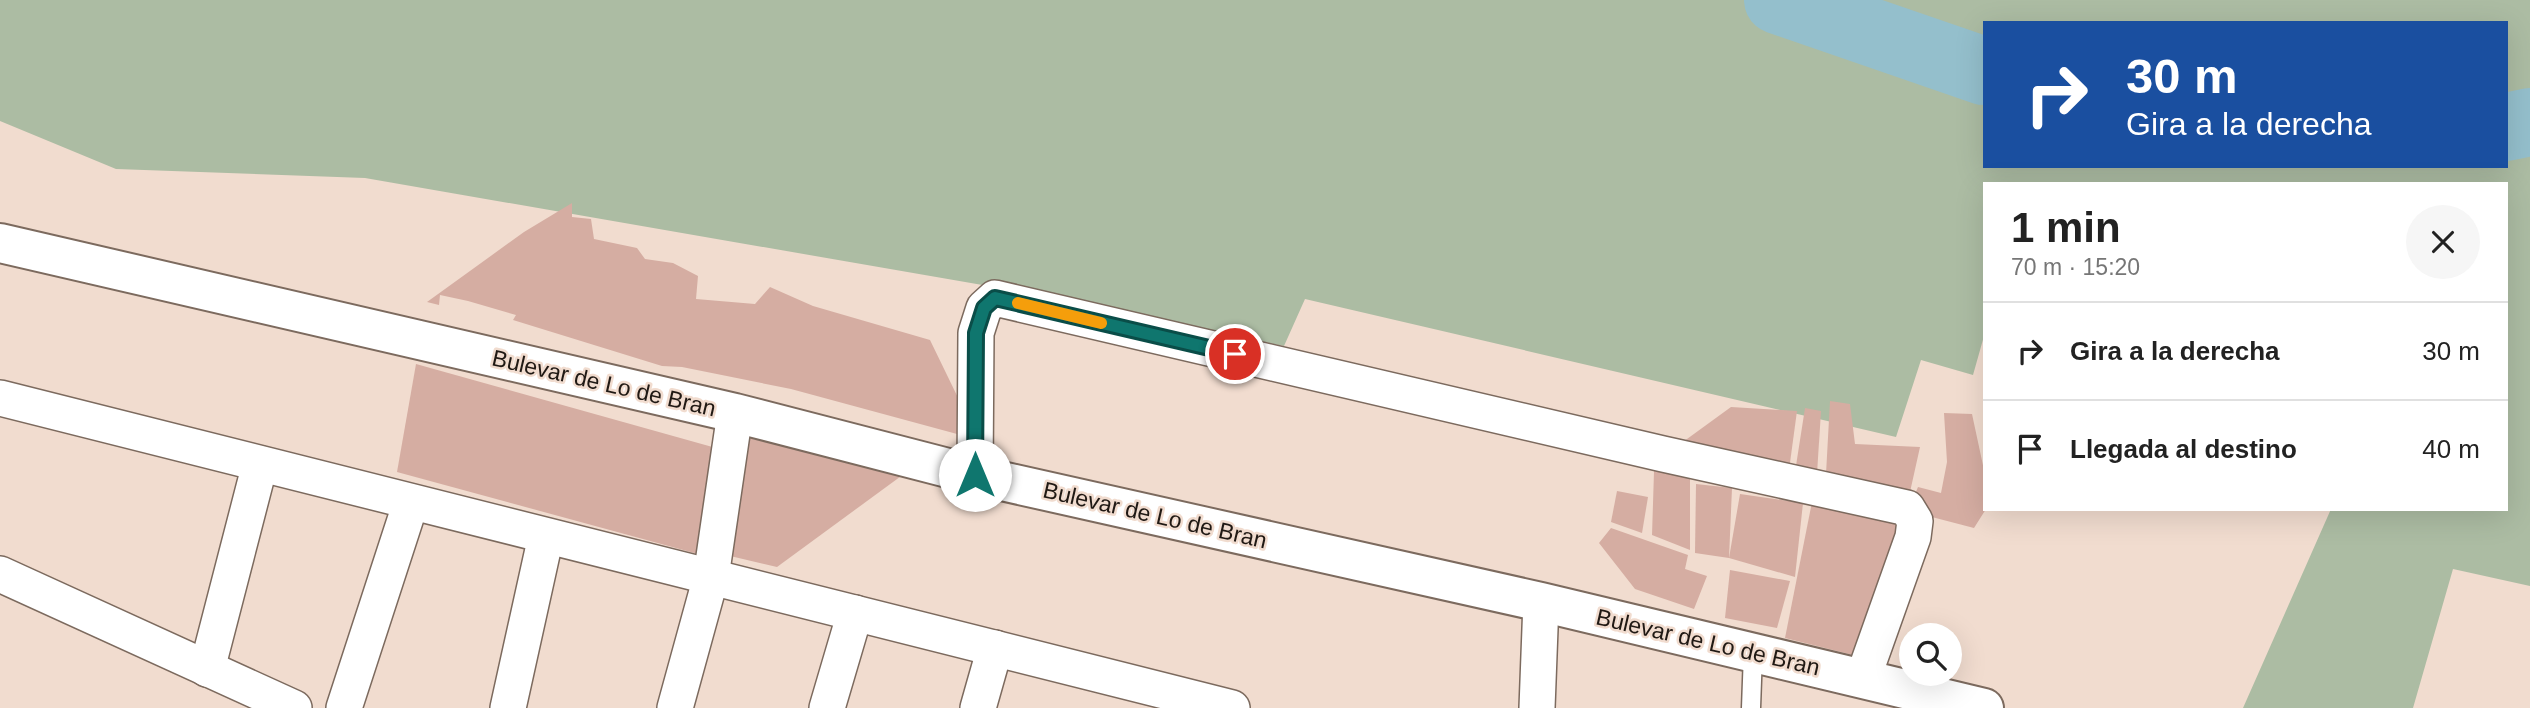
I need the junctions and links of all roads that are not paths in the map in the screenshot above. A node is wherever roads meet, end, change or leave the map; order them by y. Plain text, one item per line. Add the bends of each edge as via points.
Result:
1 (0, 243) edge
2 (0, 398) edge
3 (735, 413) junction
4 (260, 464) junction
5 (975, 475) junction
6 (411, 502) junction
7 (547, 536) junction
8 (0, 574) edge
9 (711, 577) junction
10 (1541, 602) junction
11 (855, 613) junction
12 (995, 648) junction
13 (1752, 653) junction
14 (207, 668) junction
15 (1882, 691) edge
16 (1162, 699) edge
17 (294, 708) edge
18 (344, 708) edge
19 (508, 708) edge
20 (675, 708) edge
21 (827, 708) edge
22 (978, 708) edge
23 (1232, 708) edge
24 (1537, 708) edge
25 (1751, 708) edge
26 (1984, 708) edge

1 - 3 street, Bulevar de Lo de Bran
2 - 4 street
3 - 5 street, Bulevar de Lo de Bran
3 - 9 street
4 - 6 street
4 - 14 street
5 - 10 street, Bulevar de Lo de Bran
5 - 15 street via 976,333 984,308 995,298 1907,508 1915,521 1913,537
6 - 7 street
6 - 18 street
7 - 9 street
7 - 19 street
8 - 14 street
9 - 11 street
9 - 20 street
10 - 13 street, Bulevar de Lo de Bran
10 - 24 street
11 - 12 street
11 - 21 street
12 - 16 street
12 - 22 street
13 - 15 street, Bulevar de Lo de Bran
13 - 25 lane
14 - 17 street
15 - 26 street, Bulevar de Lo de Bran
16 - 23 street

